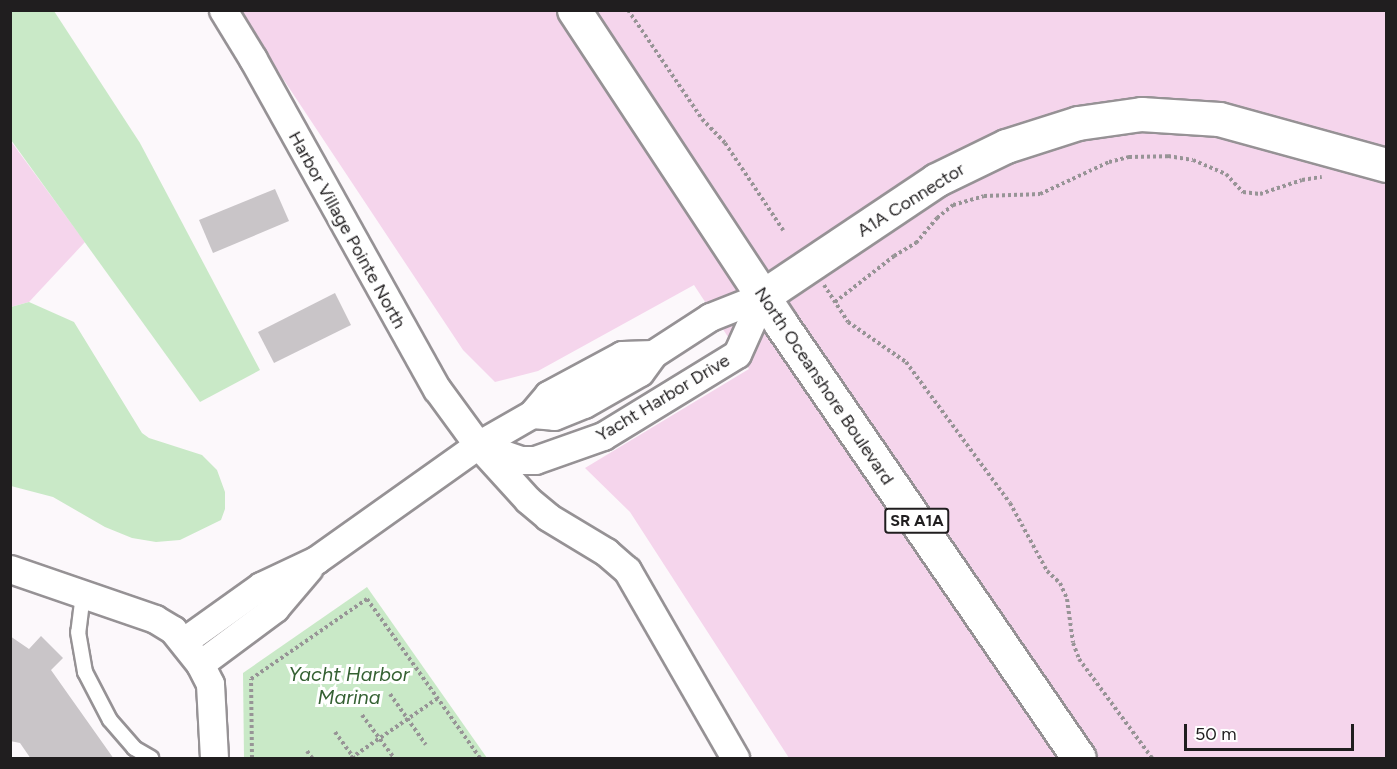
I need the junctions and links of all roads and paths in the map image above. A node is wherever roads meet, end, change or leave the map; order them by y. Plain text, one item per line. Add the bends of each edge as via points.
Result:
1 (224, 10) edge
2 (574, 10) edge
3 (628, 10) edge
4 (1386, 165) edge
5 (1324, 177) dead end
6 (783, 230) dead end
7 (824, 285) dead end
8 (763, 296) junction
9 (835, 302) junction
10 (647, 363) junction
11 (661, 402) junction
12 (584, 404) junction
13 (532, 414) junction
14 (603, 436) junction
15 (478, 445) junction
16 (316, 560) junction
17 (10, 569) edge
18 (83, 594) junction
19 (184, 641) junction
20 (200, 664) junction
21 (390, 694) dead end
22 (438, 698) junction
23 (362, 715) dead end
24 (407, 719) junction
25 (335, 732) dead end
26 (380, 738) junction
27 (426, 745) dead end
28 (307, 751) dead end
29 (353, 758) edge
30 (151, 759) edge
31 (214, 759) edge
32 (252, 759) edge
33 (312, 759) edge
34 (394, 759) edge
35 (480, 759) edge
36 (735, 759) edge
37 (1079, 759) edge
38 (1152, 759) edge

1 - 15 street, Harbor Village Pointe North via 423,366
2 - 8 main road, North Oceanshore Boulevard / SR A1A
3 - 6 path
4 - 8 main road, A1A Connector via 1219,119 1141,114 1078,123 1006,146 936,180
5 - 9 path via 1260,194 1243,192 1226,174 1193,160 1168,156 1119,160 1040,194 984,196 953,205 916,243 894,255
7 - 9 path
8 - 10 street, Yacht Harbor Drive via 710,317
8 - 11 street, Yacht Harbor Drive via 737,354
8 - 37 main road, North Oceanshore Boulevard / SR A1A
9 - 38 path via 848,322 906,362 1010,503 1047,571 1060,582 1079,659
10 - 11 street
10 - 12 street, Yacht Harbor Drive
10 - 13 street, Yacht Harbor Drive via 622,355 548,395
11 - 14 street, Yacht Harbor Drive
12 - 13 street, Yacht Harbor Drive via 554,416
12 - 14 street
13 - 15 street, Yacht Harbor Drive
14 - 15 street, Yacht Harbor Drive via 536,459 521,460
15 - 16 street, Yacht Harbor Drive
15 - 36 street, Harbor Village Pointe North via 538,510 606,552 627,570
16 - 19 street, Yacht Harbor Drive via 261,586
16 - 20 street, Yacht Harbor Drive via 275,608
17 - 18 street
18 - 19 street via 160,621
18 - 30 lane via 78,632 85,672 110,720 134,748
19 - 20 street
20 - 31 street via 212,692
21 - 24 path
22 - 24 path
22 - 32 path via 367,599 251,678
22 - 35 path
23 - 26 path
24 - 26 path
24 - 27 path
25 - 29 path
26 - 29 path
26 - 34 path
28 - 33 path

